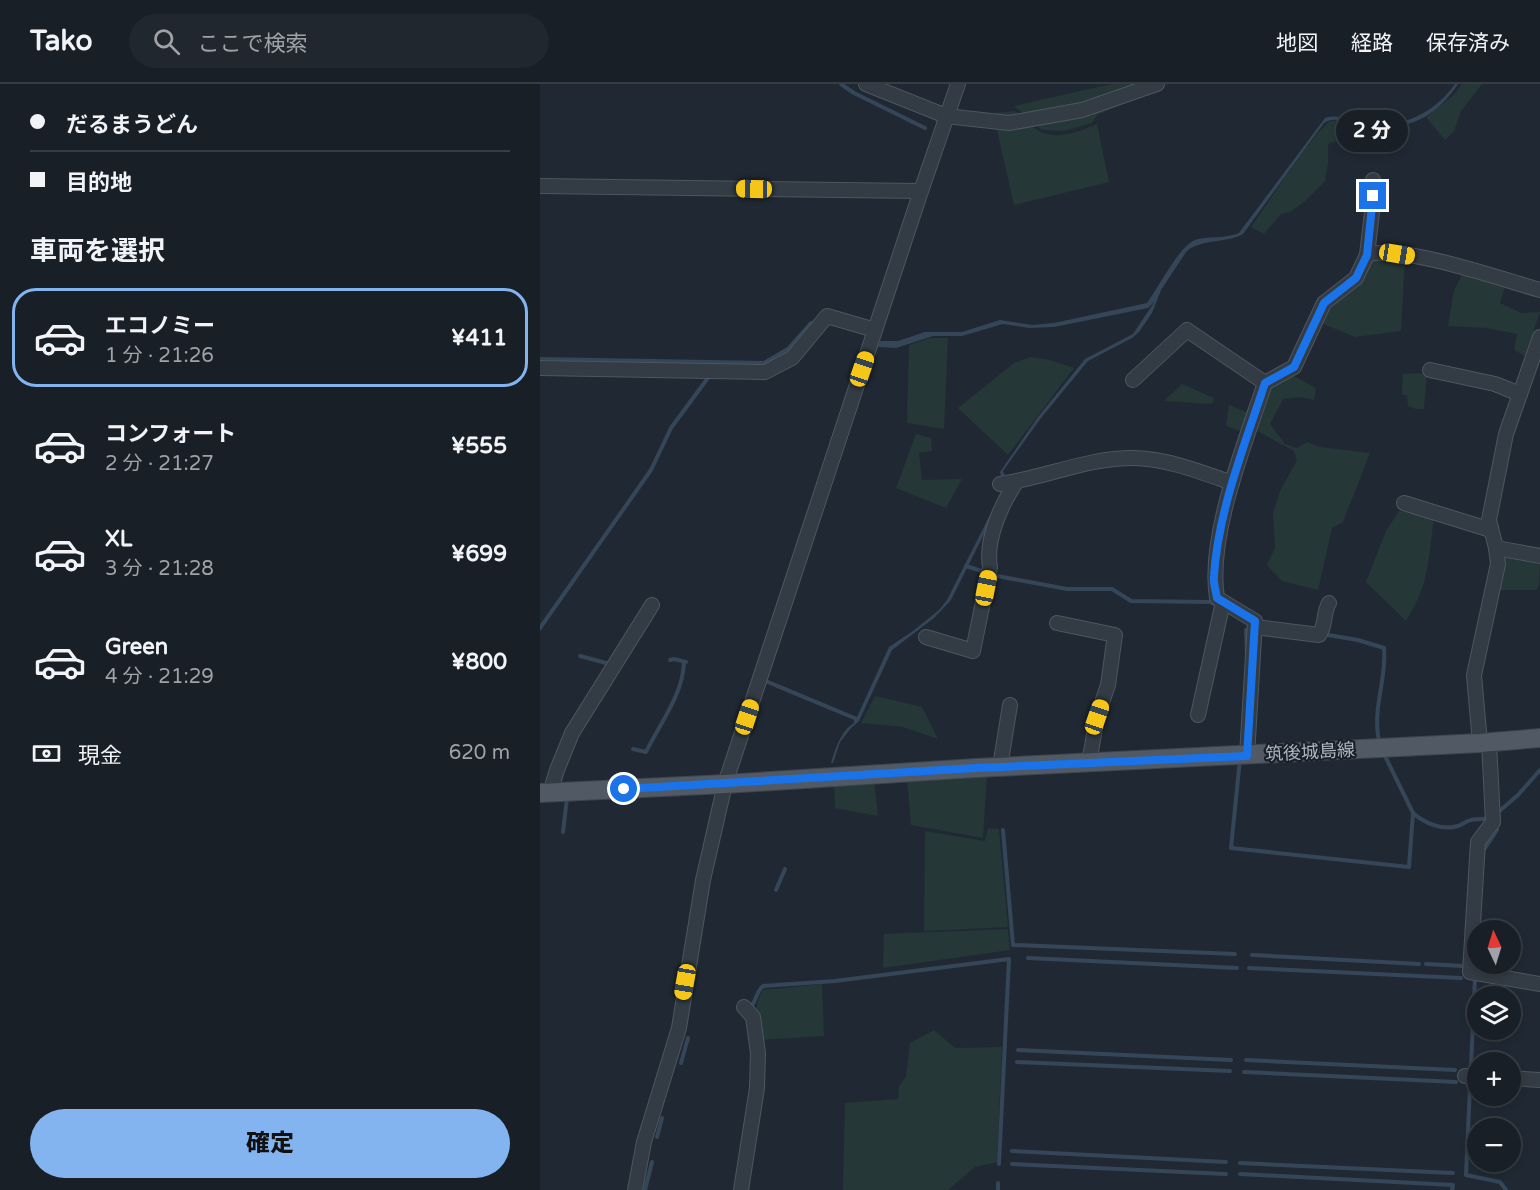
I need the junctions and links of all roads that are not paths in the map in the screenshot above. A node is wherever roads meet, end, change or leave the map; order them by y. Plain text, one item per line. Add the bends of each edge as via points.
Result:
1 (866, 84) edge
2 (1157, 84) edge
3 (958, 86) edge
4 (946, 116) junction
5 (1373, 180) dead end
6 (540, 186) edge
7 (921, 191) junction
8 (1367, 255) junction
9 (1540, 290) edge
10 (876, 330) junction
11 (1540, 337) edge
12 (540, 368) edge
13 (1430, 370) dead end
14 (1133, 380) dead end
15 (1265, 383) junction
16 (1520, 394) junction
17 (1017, 481) junction
18 (1232, 483) junction
19 (1000, 484) dead end
20 (1404, 503) dead end
21 (1491, 530) junction
22 (1496, 548) junction
23 (1540, 556) edge
24 (1223, 602) junction
25 (1329, 603) dead end
26 (652, 605) dead end
27 (1058, 623) dead end
28 (1255, 627) junction
29 (927, 637) dead end
30 (1010, 705) dead end
31 (1198, 715) dead end
32 (1540, 738) edge
33 (1484, 743) junction
34 (1247, 756) junction
35 (1089, 762) junction
36 (1000, 766) junction
37 (725, 784) junction
38 (545, 793) edge
39 (1540, 984) edge
40 (744, 1007) dead end
41 (1521, 1079) edge
42 (1540, 1080) edge
43 (635, 1190) edge
44 (741, 1190) edge

1 - 4 street
2 - 4 street via 1082,110 1009,123
3 - 4 street
4 - 7 street
5 - 8 street
6 - 7 street
7 - 10 street
8 - 9 street via 1377,251 1437,260
8 - 15 street via 1356,278 1324,303 1294,367
10 - 12 street via 827,316 792,358 765,372
10 - 37 street
11 - 16 street
13 - 16 street via 1488,382
14 - 15 street via 1186,330
15 - 18 street
16 - 21 street via 1506,434 1489,520
17 - 18 street via 1051,471 1135,458 1180,465
17 - 19 street
17 - 29 street via 997,520 974,651
18 - 24 street via 1214,577 1217,598
20 - 21 street
21 - 22 street
22 - 23 street
22 - 33 street via 1498,564 1474,675
24 - 28 street via 1255,621
24 - 31 street
25 - 28 street via 1320,635
26 - 38 street via 572,733
27 - 35 street via 1115,635 1108,685 1097,717
28 - 34 street
30 - 36 street
32 - 33 main road, 筑後城島線
33 - 34 main road, 筑後城島線
33 - 39 street via 1493,822 1478,842 1470,972
34 - 35 main road, 筑後城島線
35 - 36 main road, 筑後城島線
36 - 37 main road, 筑後城島線
37 - 38 main road, 筑後城島線
37 - 43 street via 703,880 679,1028 644,1142
40 - 44 street via 753,1017 758,1053 757,1088
41 - 42 street

